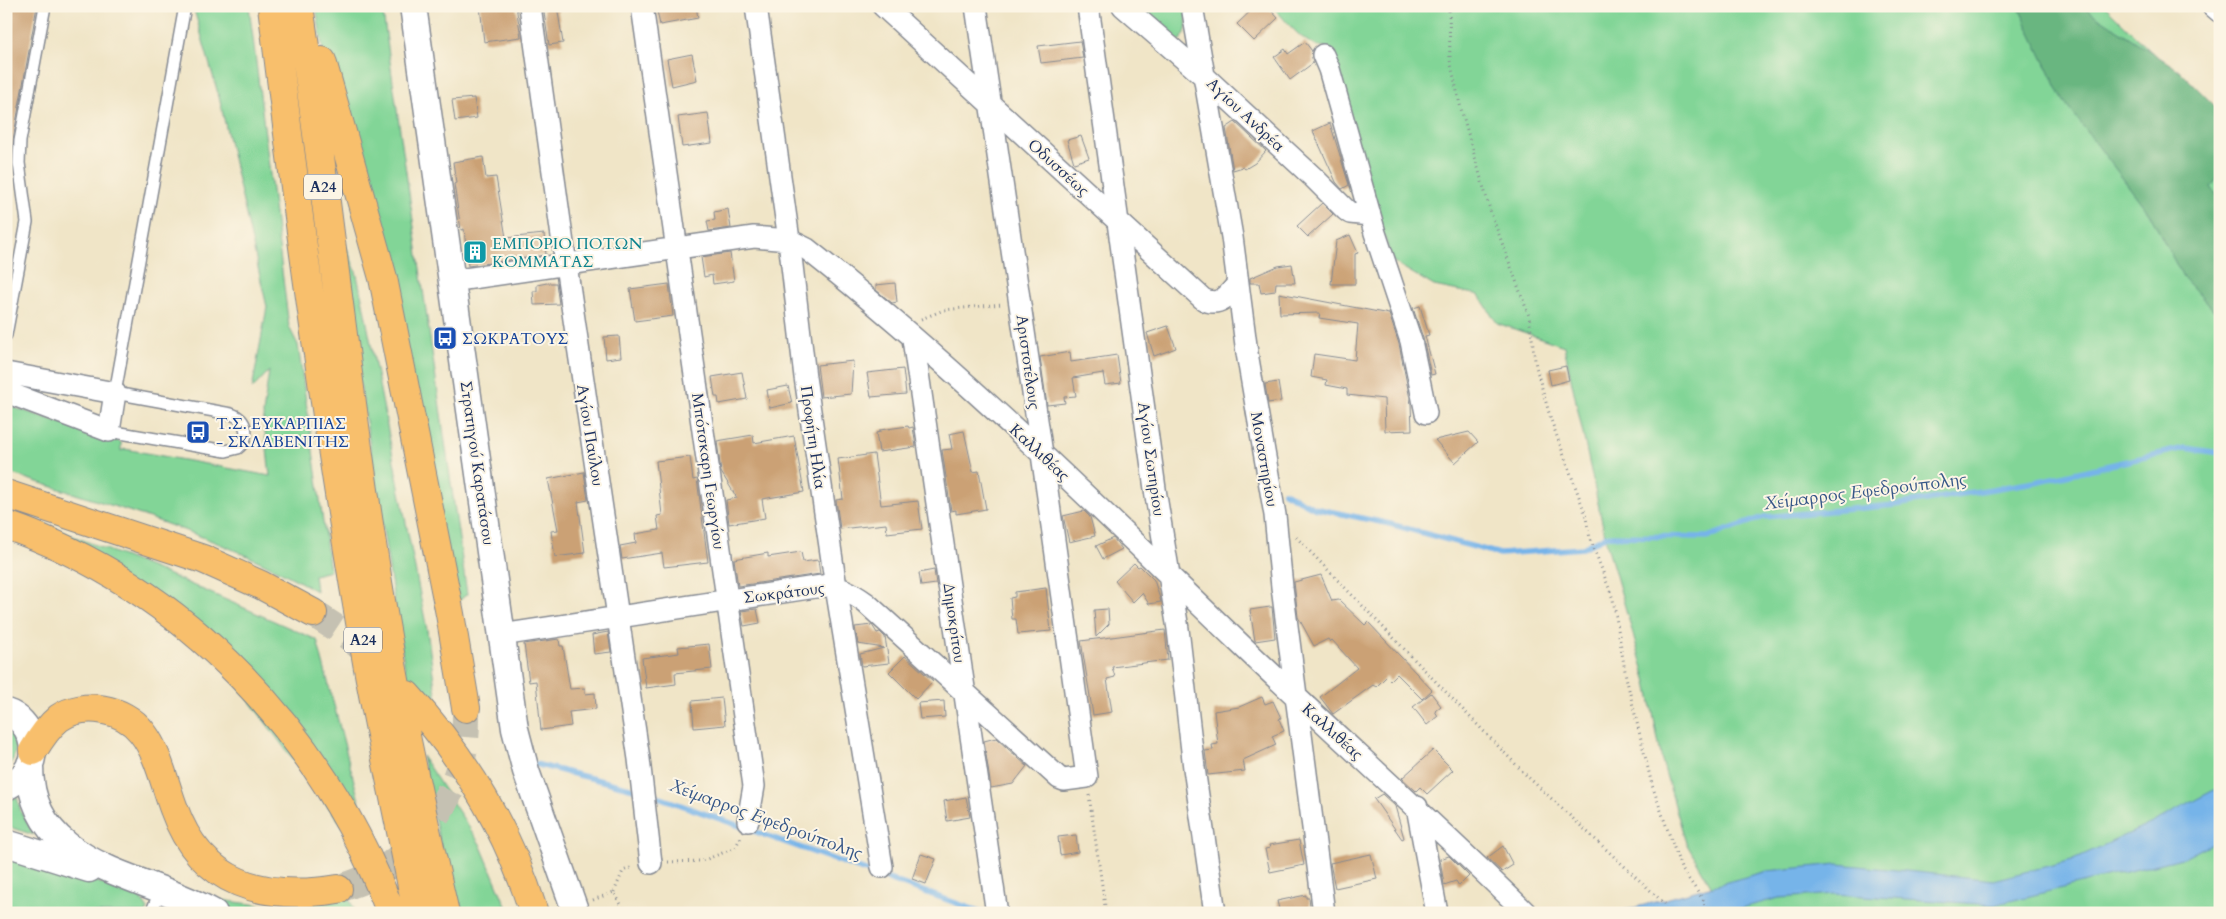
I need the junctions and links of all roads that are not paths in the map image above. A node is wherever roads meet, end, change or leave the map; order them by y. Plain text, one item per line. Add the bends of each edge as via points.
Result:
1 (45, 6) edge
2 (272, 6) edge
3 (299, 6) edge
4 (310, 6) edge
5 (413, 6) edge
6 (530, 6) edge
7 (642, 6) edge
8 (756, 6) edge
9 (883, 6) edge
10 (976, 6) edge
11 (1088, 6) edge
12 (1123, 6) edge
13 (1192, 6) edge
14 (2212, 6) edge
15 (185, 9) edge
16 (2220, 12) edge
17 (1323, 55) dead end
18 (1206, 77) junction
19 (989, 104) junction
20 (1370, 215) junction
21 (1117, 220) junction
22 (789, 240) junction
23 (677, 248) junction
24 (566, 264) junction
25 (451, 281) junction
26 (1238, 283) junction
27 (6, 336) edge
28 (913, 339) junction
29 (6, 373) edge
30 (6, 392) edge
31 (115, 393) junction
32 (1426, 413) dead end
33 (109, 431) junction
34 (1042, 454) junction
35 (6, 494) edge
36 (13, 528) edge
37 (1169, 575) junction
38 (836, 587) junction
39 (727, 599) junction
40 (313, 613) tunnel mouth
41 (619, 616) junction
42 (501, 636) junction
43 (964, 693) junction
44 (407, 695) dead end
45 (1296, 696) junction
46 (466, 708) tunnel mouth
47 (6, 712) edge
48 (32, 757) junction
49 (1087, 777) joint
50 (6, 787) edge
51 (1416, 807) junction
52 (748, 821) road end
53 (6, 843) edge
54 (652, 863) road end
55 (882, 867) dead end
56 (149, 885) junction
57 (338, 889) tunnel mouth
58 (996, 907) dead end
59 (575, 910) edge
60 (151, 913) edge
61 (214, 913) edge
62 (391, 913) edge
63 (417, 913) edge
64 (444, 913) edge
65 (534, 913) edge
66 (1215, 913) edge
67 (1324, 913) edge
68 (1437, 913) edge
69 (1526, 913) edge

1 - 27 lane via 20,141 19,163 27,222
2 - 63 highway, Α24 via 341,504 382,743
3 - 64 highway, Α24 via 347,368 385,622
4 - 46 highway via 338,124 385,287
5 - 25 street, Στρατηγού Καρατάσου
6 - 24 street, Αγίου Παύλου
7 - 23 street, Μπότσκαρη Γεωργίου
8 - 22 street, Προφήτη Ηλία
9 - 19 street, Οδυσσέως
10 - 19 street, Αριστοτέλους
11 - 21 street, Αγίου Σωτηρίου
12 - 18 street, Αγίου Ανδρέα
13 - 18 street, Μοναστηρίου
14 - 16 street
15 - 31 lane
17 - 20 street
18 - 20 street, Αγίου Ανδρέα via 1346,210
18 - 26 street, Μοναστηρίου
19 - 21 street, Οδυσσέως
19 - 34 street, Αριστοτέλους
20 - 32 street via 1411,340
21 - 26 street, Οδυσσέως via 1207,301 1224,298
21 - 37 street, Αγίου Σωτηρίου
22 - 23 street, Καλλιθέας via 754,237
22 - 28 street, Καλλιθέας via 816,257
22 - 38 street, Προφήτη Ηλία via 805,377
23 - 24 street, Καλλιθέας
23 - 39 street, Μπότσκαρη Γεωργίου
24 - 25 street, Καλλιθέας
24 - 41 street, Αγίου Παύλου
25 - 42 street, Στρατηγού Καρατάσου
26 - 45 street, Μοναστηρίου via 1275,515
28 - 34 street, Καλλιθέας
28 - 43 street, Δημοκρίτου
29 - 31 street
30 - 33 street
31 - 33 street
31 - 33 lane via 231,414 243,421 245,435 241,446 226,450
34 - 37 street, Καλλιθέας
34 - 49 street, Αριστοτέλους
35 - 40 highway via 203,559 262,585
36 - 62 highway via 88,561 132,587 183,622 231,664 293,735 324,779 354,829
37 - 45 street, Καλλιθέας
37 - 66 street, Αγίου Σωτηρίου
38 - 39 street, Σωκράτους via 822,586
38 - 43 street, Σωκράτους via 847,590 866,603
38 - 55 street, Προφήτη Ηλία
39 - 41 street, Σωκράτους
39 - 52 street, Μπότσκαρη Γεωργίου via 754,786
41 - 42 street, Σωκράτους
41 - 54 street, Αγίου Παύλου
42 - 59 street, Στρατηγού Καρατάσου via 522,758
43 - 49 street, Σωκράτους via 1059,778
43 - 58 street, Δημοκρίτου
44 - 65 highway via 449,744 478,788 510,848
45 - 51 street, Καλλιθέας
45 - 67 street, Μοναστηρίου
47 - 48 street via 20,720 27,729 32,739
48 - 50 street via 25,774
48 - 56 street via 32,793 36,807 54,834 84,856
48 - 57 highway via 52,725 74,711 101,710 124,716 149,741 183,828 215,868 231,879 264,891 297,894
51 - 68 street
51 - 69 street, Καλλιθέας
53 - 56 street via 82,868
56 - 60 lane
56 - 61 street

